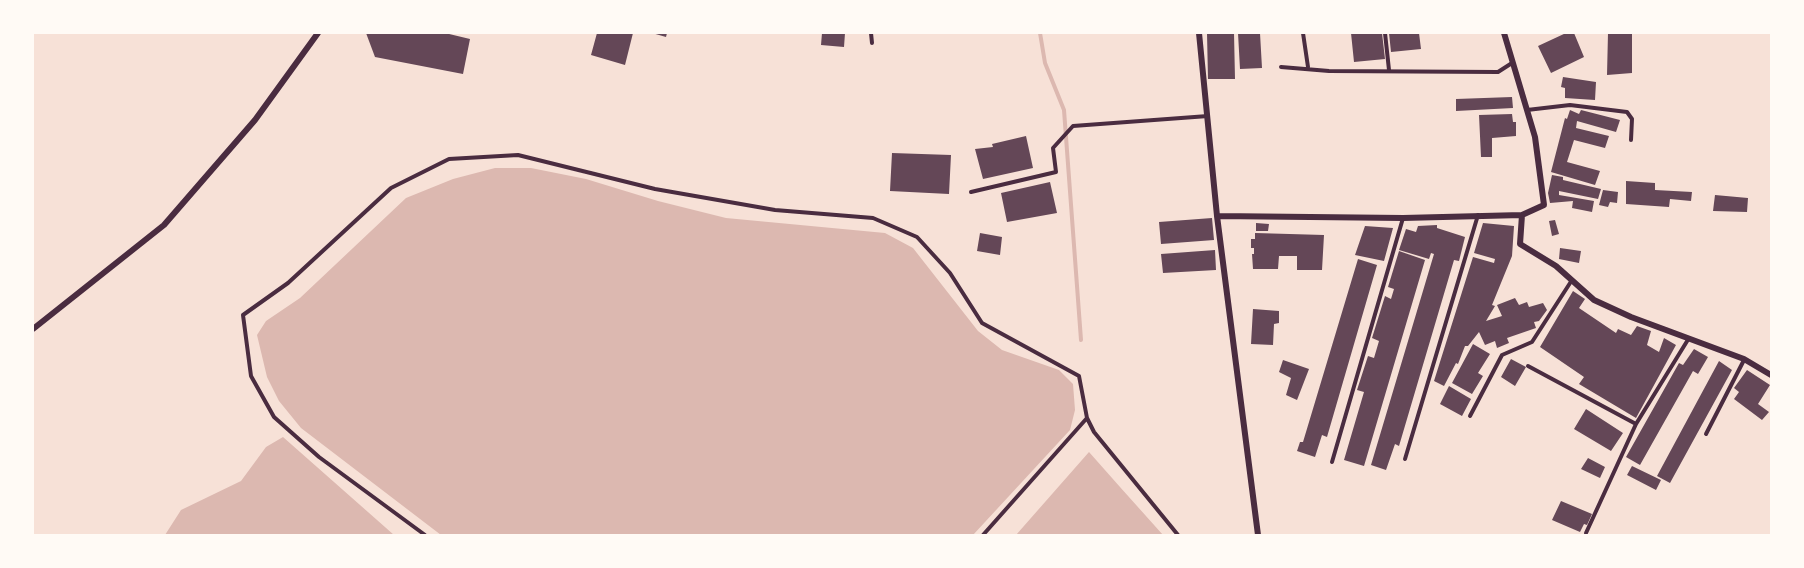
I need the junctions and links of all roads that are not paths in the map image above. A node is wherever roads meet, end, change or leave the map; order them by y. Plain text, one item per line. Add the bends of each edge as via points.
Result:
1 (318, 33) edge
2 (871, 33) edge
3 (1200, 33) edge
4 (1303, 33) edge
5 (1386, 33) edge
6 (1504, 33) edge
7 (872, 43) dead end
8 (1512, 63) junction
9 (1281, 67) dead end
10 (1308, 67) junction
11 (1389, 70) junction
12 (1527, 110) junction
13 (1208, 116) junction
14 (1631, 140) dead end
15 (970, 192) dead end
16 (1478, 215) junction
17 (1522, 215) junction
18 (1217, 216) junction
19 (1403, 218) junction
20 (1572, 280) junction
21 (33, 329) edge
22 (1689, 338) junction
23 (1744, 359) junction
24 (1528, 366) dead end
25 (1771, 375) edge
26 (1470, 416) dead end
27 (1087, 418) junction
28 (1636, 424) junction
29 (1706, 434) dead end
30 (1405, 459) dead end
31 (1332, 462) dead end
32 (1586, 533) dead end
33 (425, 535) edge
34 (983, 535) edge
35 (1178, 535) edge
36 (1258, 535) edge

1 - 21 street via 255,120 164,225
2 - 7 lane
3 - 13 street
4 - 10 lane
5 - 11 lane
6 - 8 street
8 - 11 lane via 1498,72
8 - 12 street
9 - 10 lane
10 - 11 lane via 1329,71
12 - 14 lane via 1570,105 1627,112 1632,119
12 - 17 street via 1535,137 1544,205
13 - 15 lane via 1072,126 1053,148 1056,172
13 - 18 street
16 - 17 street
16 - 19 street
16 - 30 lane
17 - 20 street via 1520,244
18 - 19 street
18 - 36 street
19 - 31 lane
20 - 22 street via 1594,300
20 - 26 lane via 1532,342 1502,355
22 - 23 street
22 - 28 lane
23 - 25 street
23 - 29 lane
24 - 28 lane
27 - 33 lane via 1079,376 982,323 950,273 917,237 873,218 776,210 655,189 518,155 449,159 392,188 288,283 243,315 251,376 274,417 319,458
27 - 34 lane
27 - 35 lane via 1094,432
28 - 32 lane

